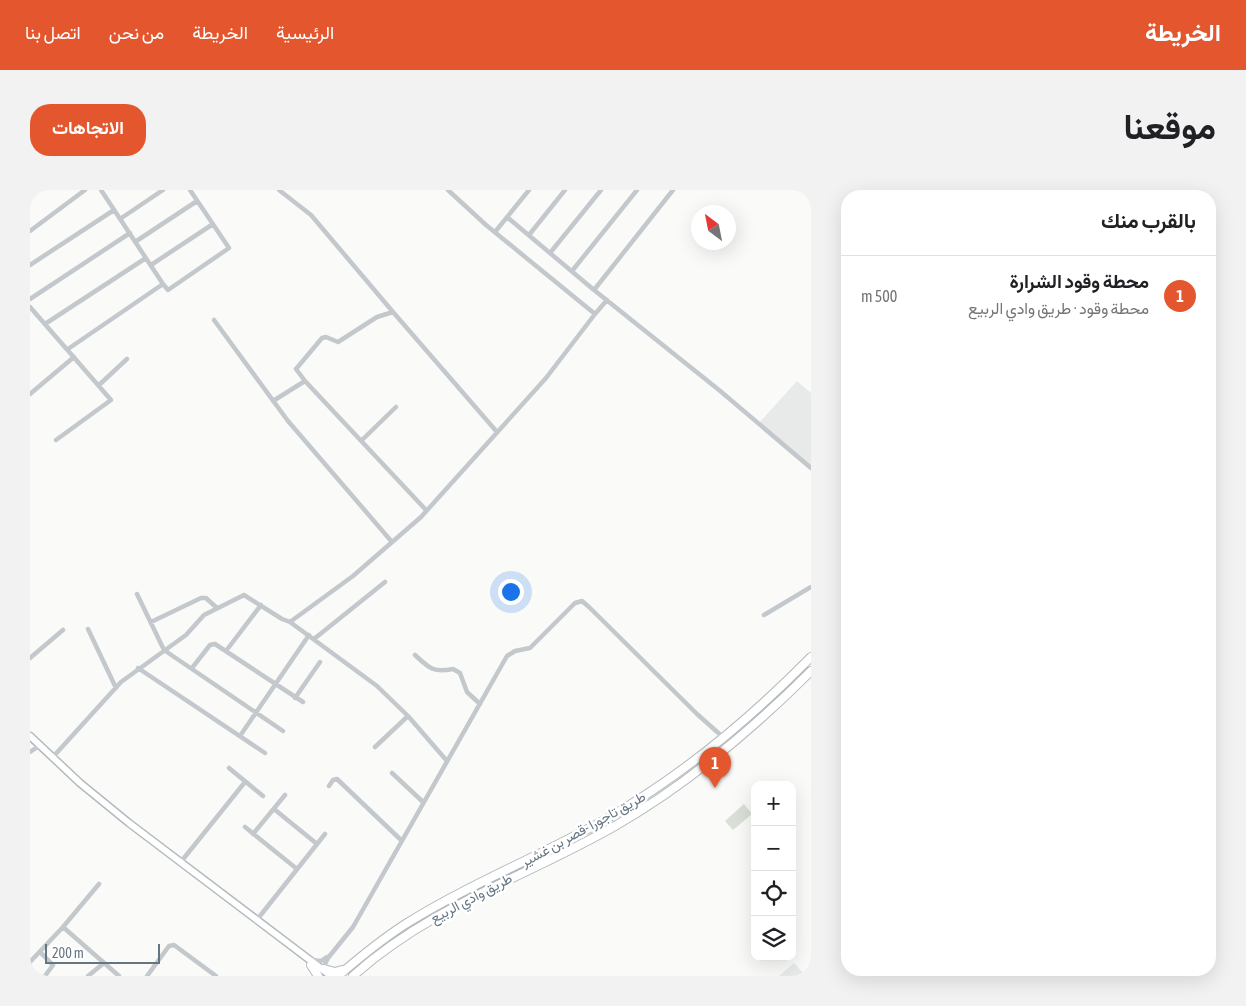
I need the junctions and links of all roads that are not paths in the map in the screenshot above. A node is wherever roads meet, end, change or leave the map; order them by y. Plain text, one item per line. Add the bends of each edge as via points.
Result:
1 (101, 190) edge
2 (163, 190) edge
3 (190, 190) edge
4 (279, 190) edge
5 (448, 190) edge
6 (458, 190) edge
7 (529, 190) edge
8 (565, 190) edge
9 (600, 190) edge
10 (637, 190) edge
11 (673, 190) edge
12 (83, 191) edge
13 (454, 195) junction
14 (197, 201) junction
15 (114, 210) junction
16 (507, 217) junction
17 (120, 218) junction
18 (213, 224) junction
19 (30, 231) edge
20 (495, 232) junction
21 (130, 233) junction
22 (529, 235) junction
23 (135, 242) junction
24 (550, 253) junction
25 (146, 258) junction
26 (30, 265) edge
27 (151, 265) junction
28 (572, 271) junction
29 (163, 284) junction
30 (594, 290) junction
31 (30, 299) edge
32 (607, 300) junction
33 (31, 309) edge
34 (393, 312) junction
35 (595, 314) junction
36 (214, 320) dead end
37 (45, 324) junction
38 (68, 349) junction
39 (74, 357) junction
40 (127, 359) dead end
41 (305, 381) junction
42 (99, 384) junction
43 (30, 394) edge
44 (274, 401) junction
45 (396, 407) dead end
46 (497, 432) junction
47 (56, 440) dead end
48 (362, 440) junction
49 (811, 468) edge
50 (426, 510) junction
51 (392, 542) junction
52 (385, 582) dead end
53 (811, 587) edge
54 (137, 594) dead end
55 (261, 605) junction
56 (217, 608) junction
57 (764, 616) dead end
58 (151, 622) junction
59 (290, 622) junction
60 (88, 629) dead end
61 (63, 630) dead end
62 (309, 636) junction
63 (314, 639) junction
64 (164, 650) junction
65 (226, 651) junction
66 (414, 655) dead end
67 (811, 657) edge
68 (30, 658) edge
69 (320, 662) dead end
70 (138, 668) junction
71 (192, 668) junction
72 (811, 671) edge
73 (275, 685) junction
74 (116, 688) junction
75 (295, 698) junction
76 (303, 702) dead end
77 (480, 704) junction
78 (256, 712) junction
79 (408, 716) junction
80 (283, 731) dead end
81 (30, 736) edge
82 (240, 736) junction
83 (724, 738) junction
84 (39, 746) junction
85 (375, 747) dead end
86 (30, 752) edge
87 (265, 753) dead end
88 (52, 758) junction
89 (447, 761) junction
90 (229, 768) dead end
91 (392, 773) dead end
92 (246, 782) junction
93 (329, 786) dead end
94 (285, 795) dead end
95 (263, 796) dead end
96 (423, 802) junction
97 (274, 809) junction
98 (245, 827) dead end
99 (254, 834) junction
100 (325, 834) dead end
101 (401, 840) junction
102 (317, 844) junction
103 (180, 863) junction
104 (297, 868) junction
105 (99, 884) dead end
106 (256, 921) junction
107 (64, 928) junction
108 (40, 952) junction
109 (330, 955) junction
110 (30, 962) edge
111 (104, 963) junction
112 (311, 963) junction
113 (349, 967) junction
114 (323, 971) edge
115 (30, 972) edge
116 (355, 975) edge
117 (34, 976) edge
118 (45, 976) edge
119 (88, 976) edge
120 (119, 976) edge
121 (147, 976) edge
122 (216, 976) edge
123 (318, 976) edge
124 (331, 976) edge
125 (338, 976) edge

1 - 15 street
2 - 17 street
3 - 14 street
4 - 34 street via 312,215
5 - 13 street
6 - 13 street
7 - 16 street
8 - 22 street
9 - 24 street
10 - 28 street
11 - 30 street
12 - 19 street
13 - 20 street
14 - 18 street
14 - 23 street
15 - 17 street
15 - 26 street
16 - 20 street
16 - 22 street
17 - 21 street
18 - 27 street
18 - 29 street via 229,248 168,290
20 - 35 street
21 - 23 street
21 - 31 street
22 - 24 street
23 - 25 street
24 - 28 street
25 - 27 street
25 - 37 street
27 - 29 street
28 - 30 street
29 - 38 street
30 - 32 street
32 - 35 street
32 - 49 street
33 - 37 street
34 - 41 street via 377,317 338,342 322,338 296,369
34 - 46 street
35 - 46 street via 546,378
36 - 44 street
37 - 38 street
38 - 39 street
39 - 42 street
39 - 43 street
40 - 42 street
41 - 44 street
41 - 48 street
42 - 47 street via 110,397 109,403
44 - 51 street
45 - 48 street
46 - 50 street
48 - 50 street
50 - 51 street
51 - 59 street via 328,596
52 - 63 street
53 - 57 street
54 - 58 street
55 - 56 street via 244,595
55 - 59 street
55 - 65 street
56 - 58 street via 206,598 201,598
56 - 64 street via 204,614 186,635
58 - 64 street
59 - 62 street
60 - 74 street
61 - 68 street
62 - 63 street
62 - 73 street
63 - 79 street via 371,681
64 - 70 street
64 - 71 street
65 - 71 street via 216,644 210,645
65 - 73 street
66 - 77 street via 429,668 437,671 454,669 460,673 467,692
67 - 83 highway, طريق تاجورا -قصر بن غشير
69 - 75 street
70 - 74 street
70 - 82 street
71 - 78 street
72 - 116 highway, طريق وادي الربيع via 736,741 663,796 596,836 444,912 397,941
73 - 75 street
73 - 78 street
74 - 88 street
75 - 76 street
77 - 83 street via 510,652 530,648 575,603 582,601
77 - 89 street
78 - 80 street
78 - 82 street
79 - 85 street
79 - 89 street
81 - 84 main road
82 - 87 street
83 - 113 highway, طريق تاجورا -قصر بن غشير via 629,806 428,911
84 - 86 street
84 - 88 main road
88 - 103 main road
89 - 96 street
90 - 92 street
91 - 96 street
92 - 95 street
92 - 103 street
93 - 101 street via 337,779
94 - 97 street
96 - 101 street
97 - 99 street
97 - 102 street
98 - 99 street
99 - 104 street
100 - 102 street
101 - 109 street via 353,927
102 - 104 street
103 - 106 main road
104 - 106 street
105 - 107 street
106 - 112 main road
107 - 108 street
107 - 111 street
108 - 110 street
108 - 118 street via 53,965
109 - 112 street
109 - 114 street
111 - 119 street
111 - 120 street
112 - 114 main road
112 - 123 highway
113 - 114 highway via 335,972
113 - 125 highway, طريق تاجورا -قصر بن غشير
114 - 124 main road
115 - 117 street
121 - 122 street via 169,946 174,945

